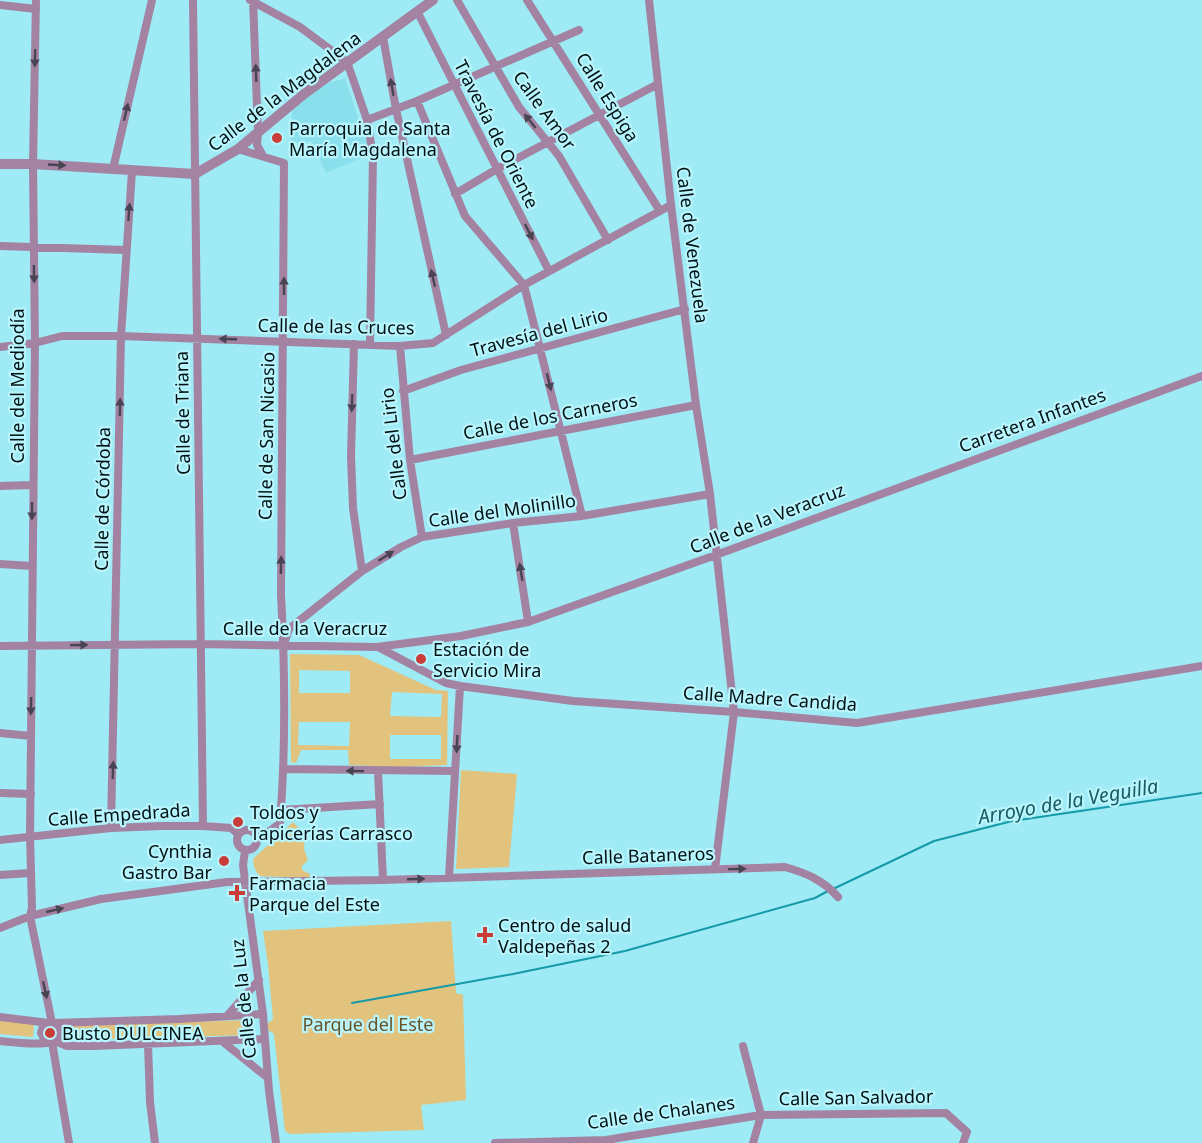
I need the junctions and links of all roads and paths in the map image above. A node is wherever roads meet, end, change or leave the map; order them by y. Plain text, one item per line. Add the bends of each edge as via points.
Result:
1 (152, 0) edge
2 (193, 0) edge
3 (252, 0) edge
4 (433, 0) edge
5 (457, 0) edge
6 (527, 0) edge
7 (649, 0) edge
8 (36, 4) edge
9 (0, 5) edge
10 (417, 11) junction
11 (579, 30) dead end
12 (383, 37) junction
13 (552, 40) junction
14 (347, 62) junction
15 (494, 66) junction
16 (658, 84) junction
17 (453, 85) junction
18 (417, 101) junction
19 (396, 109) junction
20 (600, 114) junction
21 (367, 120) junction
22 (258, 132) junction
23 (548, 143) junction
24 (238, 149) junction
25 (263, 156) junction
26 (0, 164) edge
27 (33, 164) junction
28 (113, 169) junction
29 (497, 169) junction
30 (132, 171) junction
31 (195, 174) junction
32 (455, 194) junction
33 (671, 205) junction
34 (660, 211) junction
35 (608, 240) junction
36 (0, 246) edge
37 (34, 247) junction
38 (126, 250) junction
39 (549, 271) junction
40 (525, 285) junction
41 (685, 309) junction
42 (446, 335) junction
43 (121, 336) junction
44 (197, 338) junction
45 (284, 341) junction
46 (34, 343) junction
47 (354, 344) junction
48 (370, 345) junction
49 (400, 346) junction
50 (0, 347) edge
51 (541, 349) junction
52 (1202, 376) edge
53 (403, 391) junction
54 (696, 405) junction
55 (561, 430) junction
56 (410, 460) junction
57 (32, 485) junction
58 (0, 486) edge
59 (710, 494) junction
60 (873, 495) joint
61 (582, 516) junction
62 (513, 523) junction
63 (422, 537) junction
64 (716, 555) junction
65 (0, 564) edge
66 (32, 566) junction
67 (362, 571) junction
68 (528, 622) junction
69 (286, 626) junction
70 (116, 644) junction
71 (200, 644) junction
72 (284, 644) junction
73 (0, 646) edge
74 (32, 646) junction
75 (378, 647) junction
76 (1202, 666) edge
77 (460, 686) junction
78 (734, 712) junction
79 (0, 733) edge
80 (31, 736) junction
81 (283, 769) junction
82 (378, 771) junction
83 (455, 771) junction
84 (0, 793) edge
85 (31, 794) junction
86 (380, 804) junction
87 (281, 810) junction
88 (203, 826) junction
89 (111, 828) junction
90 (238, 834) junction
91 (30, 837) junction
92 (256, 837) junction
93 (0, 840) edge
94 (245, 851) junction
95 (716, 869) junction
96 (30, 873) junction
97 (0, 875) edge
98 (449, 878) junction
99 (383, 880) junction
100 (246, 882) junction
101 (837, 896) dead end
102 (30, 916) junction
103 (0, 928) edge
104 (259, 980) junction
105 (263, 1014) junction
106 (228, 1016) junction
107 (0, 1017) edge
108 (52, 1023) junction
109 (266, 1039) junction
110 (0, 1041) edge
111 (52, 1042) junction
112 (223, 1042) junction
113 (148, 1044) junction
114 (743, 1046) dead end
115 (268, 1078) junction
116 (761, 1115) junction
117 (606, 1141) edge
118 (524, 1142) edge
119 (69, 1143) edge
120 (155, 1143) edge
121 (276, 1143) edge
122 (495, 1143) edge
123 (753, 1143) edge
124 (963, 1143) edge

28 -> 1 street
2 - 31 street, Calle de Triana
3 - 14 street via 300,27
22 -> 3 street
4 - 10 street, Calle de la Magdalena
5 - 15 street, Calle Amor
6 - 13 street, Calle Espiga
7 - 16 street, Calle de Venezuela
8 - 9 street
8 -> 27 street, Calle del Mediodía
10 - 12 street, Calle de la Magdalena
10 - 17 street, Travesía de Oriente
11 - 13 street
12 - 14 street, Calle de la Magdalena
19 -> 12 street
13 - 15 street
13 - 20 street, Calle Espiga
14 - 21 street
14 - 22 street, Calle de la Magdalena
15 - 17 street
23 -> 15 street, Calle Amor via 519,107
16 - 20 street
16 - 33 street, Calle de Venezuela
17 - 18 street
17 - 29 street, Travesía de Oriente
18 - 19 street
18 - 32 street
19 - 21 street
42 -> 19 street
20 - 23 street
20 - 34 street, Calle Espiga
21 - 48 street via 373,156
22 - 24 street, Calle de la Magdalena
22 - 25 street via 257,145
23 - 29 street
23 - 35 street, Calle Amor
24 - 25 street
24 - 31 street, Calle de la Magdalena
45 -> 25 street, Calle de San Nicasio via 284,163
26 - 27 street
27 -> 28 street
27 - 37 street, Calle del Mediodía
28 - 30 street
29 - 32 street
29 -> 39 street, Travesía de Oriente
30 - 31 street
38 -> 30 street, Calle de Córdoba
31 - 44 street, Calle de Triana
32 - 40 street via 465,216
33 - 34 street, Calle de las Cruces
33 - 41 street, Calle de Venezuela
34 - 35 street, Calle de las Cruces
35 - 39 street, Calle de las Cruces
36 - 37 street
37 - 38 street
37 -> 46 street, Calle del Mediodía
38 - 43 street, Calle de Córdoba
39 - 40 street, Calle de las Cruces
40 - 42 street, Calle de las Cruces
40 - 51 street
41 - 51 street, Travesía del Lirio
41 - 54 street, Calle de Venezuela
42 - 49 street, Calle de las Cruces via 417,346
43 - 44 street, Calle de las Cruces
43 - 46 street, Calle de las Cruces via 62,336
70 -> 43 street, Calle de Córdoba
45 -> 44 street, Calle de las Cruces
44 - 71 street, Calle de Triana
45 - 47 street, Calle de las Cruces
69 -> 45 street, Calle de San Nicasio via 280,594
46 - 50 street, Calle de las Cruces
46 - 57 street, Calle del Mediodía
47 - 48 street, Calle de las Cruces
47 -> 67 street via 351,456
48 - 49 street, Calle de las Cruces
49 - 53 street, Calle del Lirio
51 - 53 street, Travesía del Lirio via 461,370
51 -> 55 street
52 - 60 street, Carretera Infantes
53 - 56 street, Calle del Lirio
54 - 55 street, Calle de los Carneros
54 - 59 street, Calle de Venezuela
55 - 56 street, Calle de los Carneros
55 - 61 street
56 - 63 street, Calle del Lirio
57 - 58 street
57 -> 66 street, Calle del Mediodía
59 - 61 street, Calle del Molinillo
59 - 64 street, Calle de Venezuela
60 - 64 street, Calle de la Veracruz
61 - 62 street, Calle del Molinillo
62 - 63 street, Calle del Molinillo
68 -> 62 street
67 -> 63 street, Calle del Molinillo
64 - 68 street, Calle de la Veracruz
64 - 78 street, Calle de Venezuela
65 - 66 street
66 - 74 street, Calle del Mediodía
67 - 69 street, Calle del Molinillo
68 - 75 street, Calle de la Veracruz
69 - 72 street
70 - 71 street, Calle de la Veracruz
74 -> 70 street, Calle de la Veracruz
89 -> 70 street, Calle de Córdoba
71 - 72 street, Calle de la Veracruz
71 - 88 street, Calle de Triana
72 - 75 street, Calle de la Veracruz
72 - 81 street
73 - 74 street, Calle de la Veracruz
74 -> 80 street, Calle del Mediodía
75 - 77 street, Calle Madre Candida via 446,683
76 - 78 street, Calle Madre Candida via 857,723
77 - 78 street, Calle Madre Candida via 573,701
77 -> 83 street
78 - 95 street, Calle de Venezuela
79 - 80 street
80 - 85 street, Calle del Mediodía
82 -> 81 street
81 - 87 street
82 - 83 street
82 - 86 street
83 - 98 street
84 - 85 street
85 - 91 street, Calle del Mediodía
86 - 87 street
86 - 99 street
87 - 92 street via 277,827
88 - 89 street, Calle Empedrada
88 - 90 street, Calle Empedrada via 231,828
89 - 91 street, Calle Empedrada
90 - 92 street via 248,830
90 - 94 street via 237,844
91 - 93 street, Calle Empedrada
91 - 96 street, Calle del Mediodía
92 - 94 street via 255,847
94 - 100 street, Calle de la Luz
95 - 98 street, Calle Bataneros
95 -> 101 street, Calle Bataneros via 784,867 828,886
96 - 97 street
96 - 102 street, Calle del Mediodía
99 -> 98 street, Calle Bataneros
99 - 100 street, Calle Bataneros
102 -> 100 street, Calle Bataneros via 101,899
100 - 104 street, Calle de la Luz
102 - 103 street, Calle Bataneros
102 -> 108 street, Calle del Mediodía
104 - 105 street, Calle de la Luz
104 - 106 street
105 - 106 street
105 - 109 street, Calle de la Luz
106 - 108 street
107 - 108 street
108 - 111 street via 60,1030 60,1036
108 - 111 street via 43,1026 41,1033
109 - 112 street
109 - 115 street, Calle de la Luz
110 - 111 street
111 - 113 street via 68,1046
111 - 119 street
112 - 113 street
112 - 115 street
113 - 120 street
114 - 116 street, Calle San Salvador
115 - 121 street, Calle de la Luz
116 - 117 street, Calle de Chalanes
116 - 123 street
116 - 124 street, Calle San Salvador via 946,1113 967,1132
117 - 118 street, Calle de Chalanes
118 - 122 street, Calle de Chalanes

